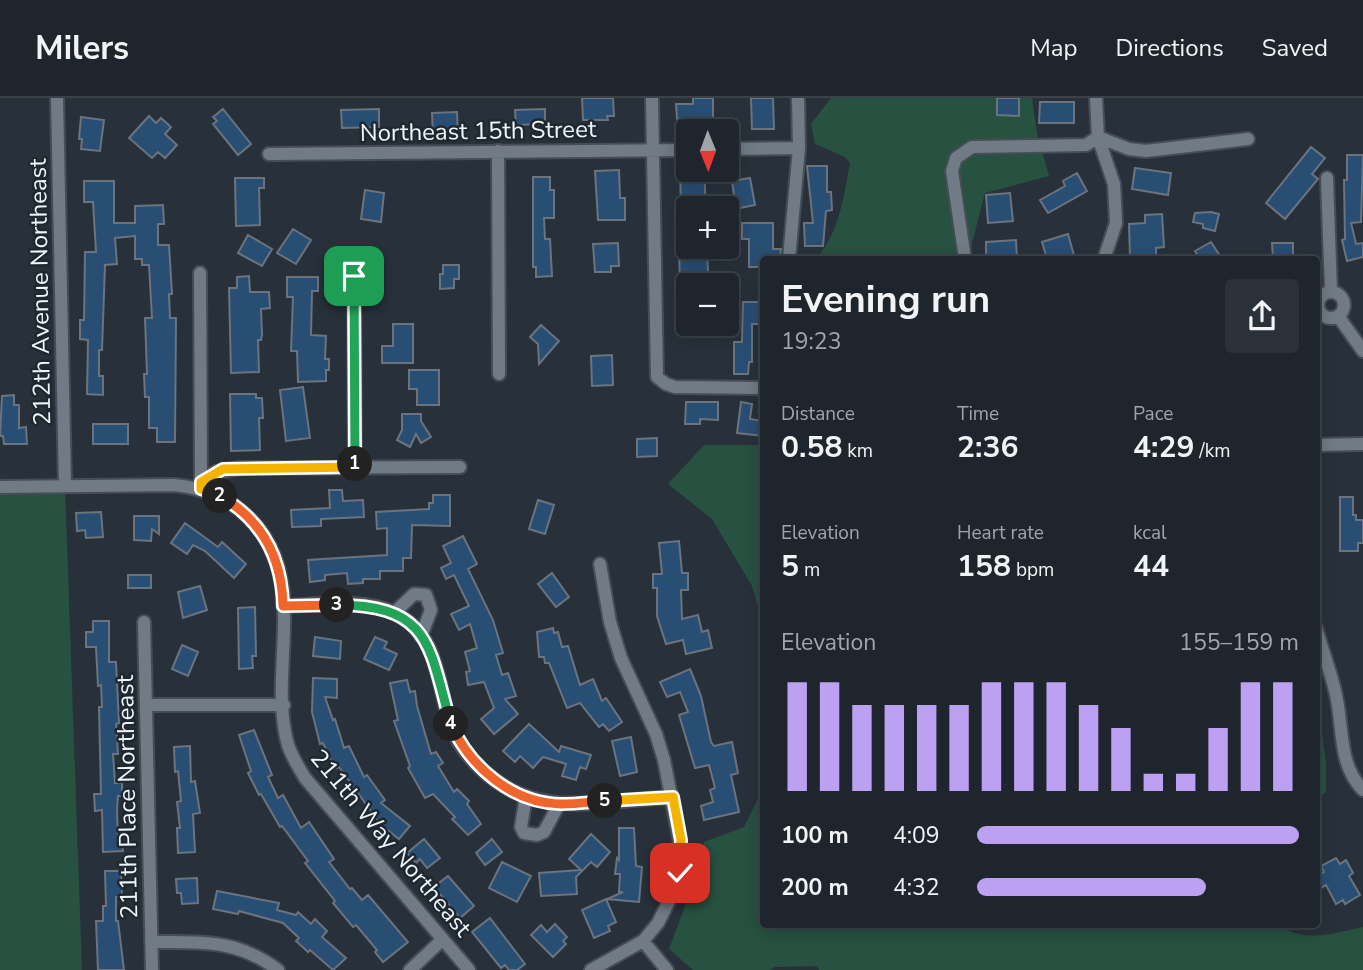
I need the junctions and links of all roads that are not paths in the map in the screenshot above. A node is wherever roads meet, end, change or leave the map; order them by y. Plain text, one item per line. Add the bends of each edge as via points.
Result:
1 (57, 98) edge
2 (652, 98) edge
3 (799, 98) edge
4 (1096, 98) edge
5 (1098, 137) junction
6 (1248, 139) dead end
7 (799, 148) junction
8 (739, 149) edge
9 (653, 150) junction
10 (676, 150) edge
11 (498, 151) junction
12 (270, 155) dead end
13 (1327, 178) dead end
14 (789, 256) edge
15 (965, 256) edge
16 (1105, 256) edge
17 (200, 273) dead end
18 (354, 276) dead end
19 (1331, 292) junction
20 (1320, 298) edge
21 (1320, 312) edge
22 (1338, 316) junction
23 (1363, 351) edge
24 (499, 374) dead end
25 (760, 388) edge
26 (1363, 444) edge
27 (1320, 445) edge
28 (355, 467) junction
29 (460, 467) dead end
30 (65, 486) junction
31 (199, 486) junction
32 (0, 487) edge
33 (600, 564) dead end
34 (283, 606) junction
35 (394, 612) junction
36 (144, 622) dead end
37 (421, 636) junction
38 (1320, 641) edge
39 (147, 705) junction
40 (284, 705) junction
41 (1363, 790) edge
42 (526, 796) junction
43 (673, 797) junction
44 (559, 804) junction
45 (443, 939) junction
46 (643, 941) junction
47 (151, 942) junction
48 (152, 970) edge
49 (278, 970) edge
50 (410, 970) edge
51 (469, 970) edge
52 (591, 970) edge
53 (667, 970) edge

1 - 30 street, 212th Avenue Northeast
2 - 9 street
3 - 7 street
4 - 5 street
5 - 6 street via 1146,151
5 - 15 street via 1086,145 972,147 956,158 952,171
5 - 16 street via 1114,184 1116,223
7 - 8 street
7 - 14 street
9 - 10 street, Northeast 15th Street
9 - 11 street, Northeast 15th Street
9 - 25 street via 656,369 660,381 675,387
11 - 12 street, Northeast 15th Street
11 - 24 street
13 - 19 street
17 - 31 street
18 - 28 street
19 - 20 street
19 - 22 street via 1344,301
21 - 22 street via 1329,318
22 - 23 street
26 - 27 street
28 - 29 street
28 - 31 street via 223,469
30 - 31 street
30 - 32 street
31 - 34 street, 211th Way Northeast via 230,502 259,528 279,569
33 - 43 street via 610,622 656,734
34 - 35 street via 354,605
34 - 40 street, 211th Way Northeast
35 - 37 street
35 - 37 street via 414,594 426,595 431,610
36 - 39 street, 211th Place Northeast
37 - 42 street via 432,651 450,722 469,757
38 - 41 street via 1336,692 1344,754 1352,777
39 - 40 street
39 - 47 street, 211th Place Northeast
40 - 45 street, 211th Way Northeast via 288,744 305,778
42 - 44 street
42 - 44 street via 521,827 530,836 544,832
43 - 44 street
43 - 46 street via 681,840 680,873 668,908
45 - 50 street
45 - 51 street, 211th Way Northeast
46 - 52 street
46 - 53 street
47 - 48 street, 211th Place Northeast
47 - 49 street via 233,946 258,955

